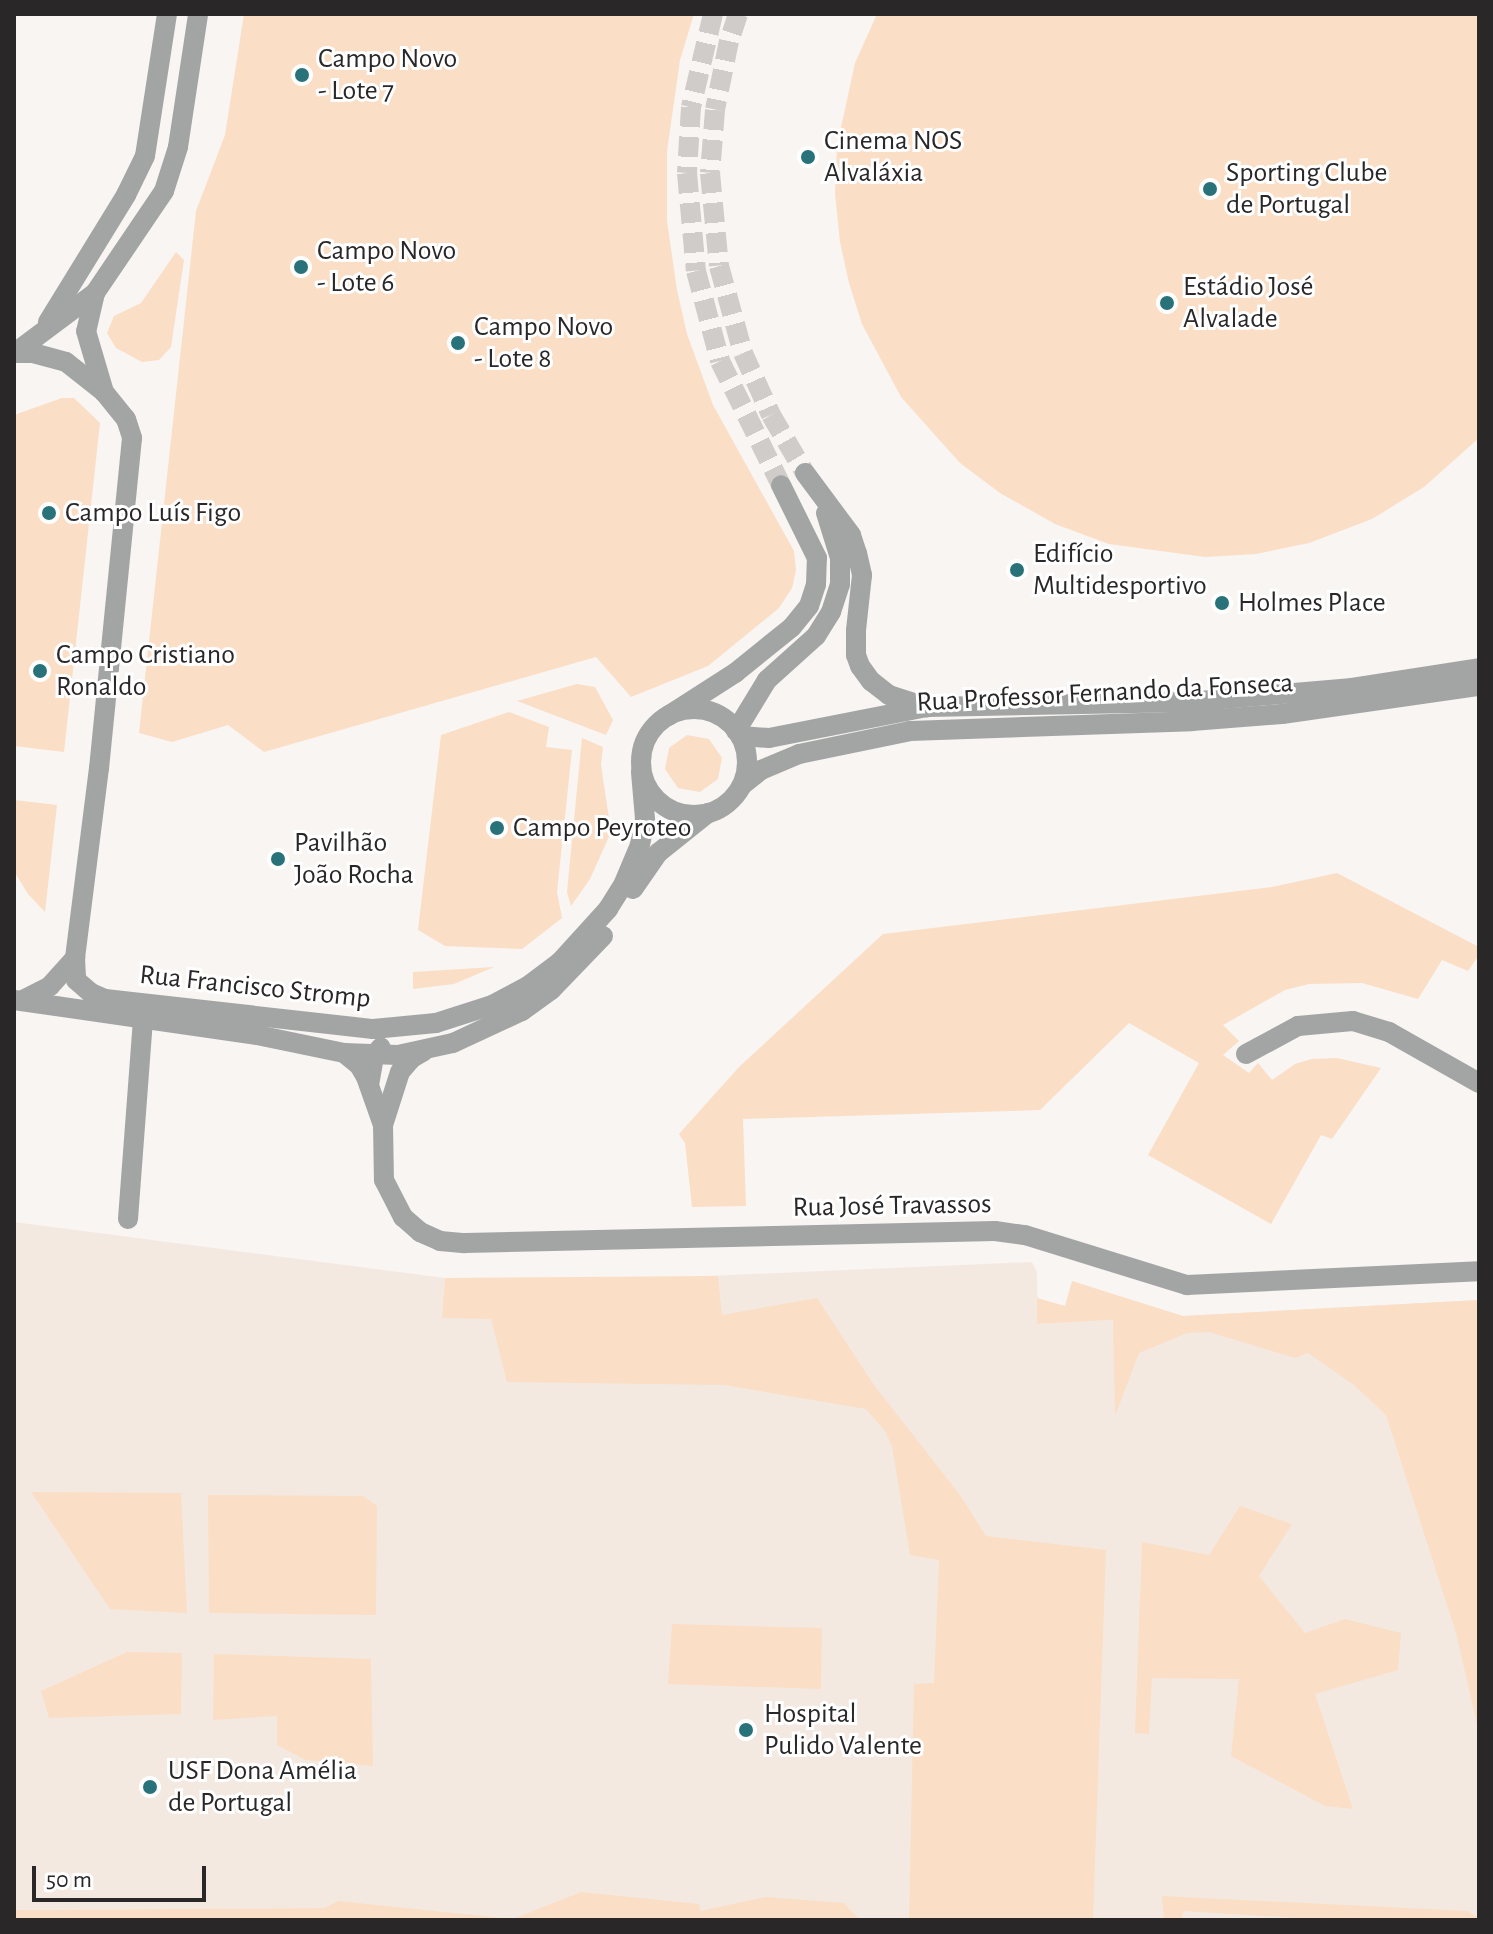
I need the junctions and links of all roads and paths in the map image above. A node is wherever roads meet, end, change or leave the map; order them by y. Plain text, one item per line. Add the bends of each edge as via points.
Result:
1 (167, 14) edge
2 (198, 14) edge
3 (95, 293) junction
4 (40, 334) junction
5 (15, 352) edge
6 (104, 392) junction
7 (805, 473) tunnel mouth
8 (781, 485) tunnel mouth
9 (820, 495) junction
10 (1479, 668) edge
11 (1479, 686) edge
12 (1453, 691) junction
13 (1479, 697) edge
14 (927, 707) junction
15 (668, 716) junction
16 (738, 734) junction
17 (641, 772) junction
18 (742, 785) junction
19 (708, 813) junction
20 (75, 958) junction
21 (18, 1000) edge
22 (143, 1018) junction
23 (436, 1023) junction
24 (424, 1051) junction
25 (344, 1053) junction
26 (1246, 1054) dead end
27 (374, 1056) junction
28 (1479, 1083) edge
29 (369, 1085) junction
30 (383, 1125) junction
31 (128, 1219) dead end
32 (1479, 1271) edge

1 - 4 street via 139,171
2 - 3 street via 172,170 153,209
3 - 4 street
3 - 6 street via 86,331
4 - 5 street
5 - 6 street, Rua Francisco Stromp via 66,362
6 - 20 street, Rua Francisco Stromp via 126,419 133,459
7 - 9 street
8 - 15 street via 817,558 809,606 792,627 735,673
9 - 14 street via 851,535 857,553 862,575 856,655 860,666 889,695
9 - 16 street via 839,547 836,598 816,636 775,671
10 - 14 street, Rua Professor Fernando da Fonseca via 1352,688 1188,702
11 - 12 street, Rua Professor Fernando da Fonseca
12 - 13 street
12 - 18 street, Rua Professor Fernando da Fonseca via 1192,721 910,731 799,754 761,770
14 - 16 street, Rua Professor Fernando da Fonseca via 769,738
15 - 16 street via 705,710
15 - 17 street via 646,739
16 - 18 street via 746,761
17 - 19 street via 653,795 673,811
17 - 23 street, Rua Francisco Stromp via 645,819 640,845 624,883 592,930 528,986 492,1005
18 - 19 street via 728,803
19 - 24 street, Rua Francisco Stromp via 658,853 602,937 551,990 503,1021
20 - 21 street via 50,986
20 - 23 street, Rua Francisco Stromp via 76,980 105,999 349,1028
21 - 22 street, Rua Francisco Stromp
22 - 25 street, Rua Francisco Stromp
22 - 31 street
23 - 27 street via 400,1036
24 - 27 street, Rua Francisco Stromp
24 - 30 street, Rua José Travassos via 400,1072
25 - 27 street, Rua Francisco Stromp
25 - 29 street, Rua José Travassos via 359,1065
26 - 28 street via 1298,1026 1353,1021 1389,1032
27 - 29 street
29 - 30 street, Rua José Travassos
30 - 32 street, Rua José Travassos via 384,1180 391,1199 420,1232 440,1241 995,1231 1025,1235 1187,1285

